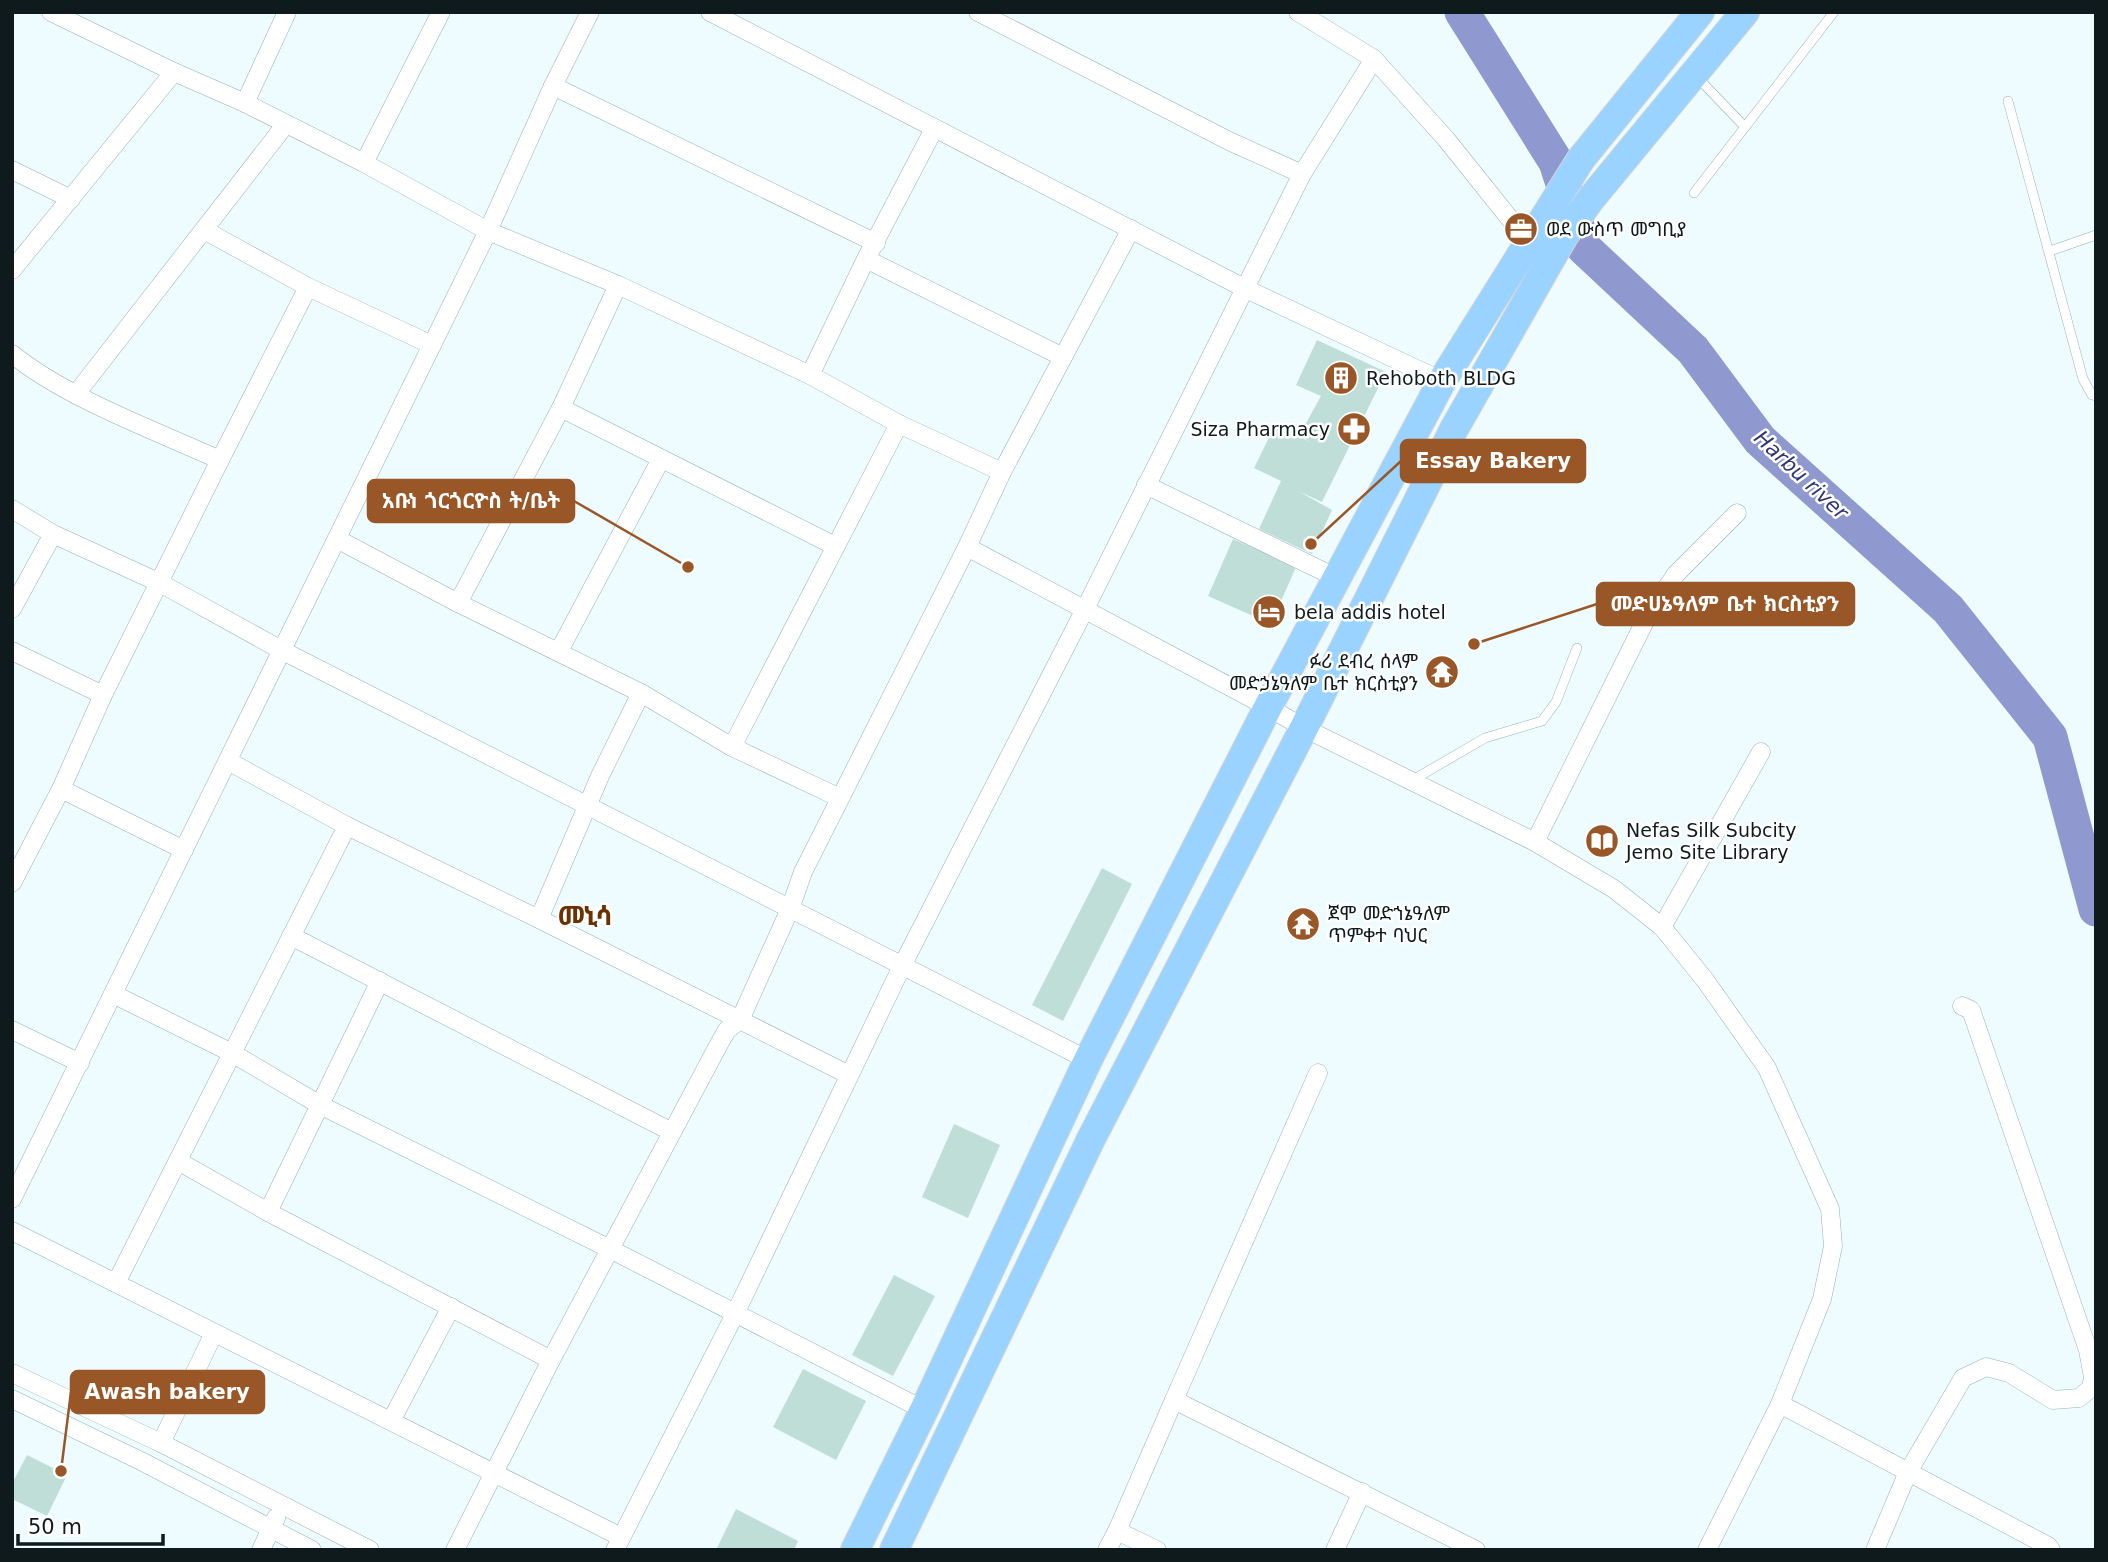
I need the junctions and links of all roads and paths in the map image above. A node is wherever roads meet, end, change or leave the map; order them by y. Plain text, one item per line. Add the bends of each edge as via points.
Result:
1 (51, 12) edge
2 (287, 12) edge
3 (442, 12) edge
4 (590, 12) edge
5 (710, 12) edge
6 (978, 12) edge
7 (1298, 12) edge
8 (1700, 12) edge
9 (1745, 12) edge
10 (1834, 12) edge
11 (1374, 59) junction
12 (174, 72) junction
13 (1693, 73) junction
14 (553, 86) junction
15 (2008, 101) dead end
16 (245, 103) junction
17 (286, 124) junction
18 (1745, 127) junction
19 (934, 130) junction
20 (364, 163) junction
21 (12, 170) edge
22 (1302, 174) junction
23 (1694, 193) dead end
24 (71, 199) junction
25 (1131, 229) junction
26 (204, 230) junction
27 (488, 231) junction
28 (2096, 235) edge
29 (876, 243) junction
30 (2050, 251) junction
31 (1539, 253) junction
32 (866, 259) junction
33 (12, 270) edge
34 (618, 285) junction
35 (308, 287) junction
36 (1244, 288) junction
37 (432, 345) junction
38 (12, 354) edge
39 (1063, 357) junction
40 (810, 375) junction
41 (1442, 381) junction
42 (76, 394) junction
43 (2096, 396) edge
44 (561, 408) junction
45 (900, 424) junction
46 (662, 459) junction
47 (220, 460) junction
48 (1002, 472) junction
49 (1146, 485) junction
50 (12, 509) edge
51 (1737, 513) dead end
52 (53, 534) junction
53 (337, 539) junction
54 (835, 546) junction
55 (967, 547) junction
56 (1337, 578) junction
57 (160, 583) junction
58 (458, 603) junction
59 (12, 609) edge
60 (1085, 609) junction
61 (1577, 648) dead end
62 (12, 651) edge
63 (559, 651) junction
64 (283, 652) junction
65 (641, 693) junction
66 (103, 695) junction
67 (1268, 707) junction
68 (1304, 728) junction
69 (732, 747) junction
70 (1761, 752) dead end
71 (228, 761) junction
72 (1411, 781) junction
73 (61, 789) junction
74 (840, 798) junction
75 (588, 806) junction
76 (347, 826) junction
77 (1535, 842) junction
78 (184, 850) junction
79 (12, 883) edge
80 (790, 909) junction
81 (539, 919) junction
82 (1662, 927) junction
83 (291, 936) junction
84 (902, 966) junction
85 (380, 981) junction
86 (113, 994) junction
87 (1962, 1006) dead end
88 (740, 1020) junction
89 (12, 1030) edge
90 (232, 1054) junction
91 (1088, 1060) junction
92 (80, 1063) junction
93 (1318, 1073) dead end
94 (849, 1075) junction
95 (320, 1105) junction
96 (673, 1132) junction
97 (178, 1161) junction
98 (18, 1174) edge
99 (12, 1199) edge
100 (268, 1212) junction
101 (12, 1231) edge
102 (610, 1249) junction
103 (116, 1283) junction
104 (451, 1307) junction
105 (735, 1314) junction
106 (214, 1333) junction
107 (551, 1360) junction
108 (12, 1373) edge
109 (12, 1399) edge
110 (1174, 1400) junction
111 (1780, 1404) junction
112 (924, 1410) junction
113 (391, 1421) junction
114 (161, 1443) junction
115 (1908, 1472) junction
116 (495, 1473) junction
117 (1362, 1492) junction
118 (282, 1506) junction
119 (271, 1529) junction
120 (1116, 1531) junction
121 (618, 1543) edge
122 (261, 1550) edge
123 (312, 1550) edge
124 (370, 1550) edge
125 (455, 1550) edge
126 (855, 1550) edge
127 (894, 1550) edge
128 (1107, 1550) edge
129 (1157, 1550) edge
130 (1335, 1550) edge
131 (1476, 1550) edge
132 (1707, 1550) edge
133 (1875, 1550) edge
134 (2051, 1550) edge

1 - 12 street
2 - 16 street
3 - 20 street
4 - 14 street
5 - 19 street
6 - 22 street
7 - 11 street
8 - 31 main road via 1581,159 1560,192
9 - 13 main road
10 - 18 lane
11 - 22 street
11 - 31 street
12 - 16 street
12 - 24 street
13 - 18 lane
13 - 31 main road via 1564,236
14 - 27 street
14 - 29 street
15 - 30 lane
16 - 17 street
17 - 20 street
17 - 26 street
18 - 23 lane
19 - 25 street
19 - 29 street
20 - 27 street
21 - 24 street
22 - 36 street
24 - 33 street
25 - 36 street
25 - 39 street
26 - 35 street
26 - 42 street
27 - 34 street
27 - 37 street
28 - 30 lane
29 - 32 street
30 - 43 lane via 2083,379
31 - 41 main road
31 - 68 main road
32 - 39 street
32 - 40 street
34 - 40 street
34 - 44 street
35 - 37 street
35 - 47 street
36 - 41 street
36 - 49 street
37 - 53 street
38 - 42 street
39 - 48 street
40 - 45 street
41 - 56 main road
42 - 47 street
44 - 46 street
44 - 58 street
45 - 48 street
45 - 54 street
46 - 54 street
46 - 63 street
47 - 57 street
48 - 55 street
49 - 56 street
49 - 60 street
50 - 52 street
51 - 77 street via 1676,574 1648,615
52 - 57 street
52 - 59 street
53 - 58 street
53 - 64 street
54 - 69 street
55 - 60 street
55 - 74 street
56 - 67 main road
57 - 64 street
57 - 66 street
58 - 63 street
60 - 67 street
60 - 84 street
61 - 72 lane via 1556,702 1542,721 1485,738
62 - 66 street
63 - 65 street
64 - 71 street
64 - 75 street
65 - 69 street
65 - 75 street
66 - 73 street
67 - 68 street
67 - 91 main road
68 - 72 street
68 - 127 main road via 1091,1139
69 - 74 street
70 - 82 street
71 - 76 street
71 - 78 street
72 - 77 street
73 - 78 street
73 - 79 street
74 - 80 street
75 - 80 street
75 - 81 street
76 - 81 street
76 - 83 street
77 - 82 street via 1614,889
78 - 86 street
80 - 84 street
80 - 88 street
81 - 88 street
82 - 111 street via 1767,1068 1830,1209 1833,1246 1822,1299
83 - 85 street
83 - 90 street
84 - 91 street
84 - 94 street
85 - 95 street
85 - 96 street
86 - 90 street
86 - 92 street
87 - 115 street via 1970,1010 2088,1350 2093,1377 2091,1388 2079,1398 2053,1400 2009,1373 1986,1367 1963,1378
88 - 94 street
88 - 96 street via 727,1030
89 - 92 street
90 - 95 street
90 - 97 street
91 - 112 main road
92 - 98 street
93 - 110 street
94 - 105 street
95 - 100 street
95 - 102 street
96 - 102 street
97 - 100 street
97 - 103 street
98 - 99 street
100 - 104 street
101 - 103 street
102 - 105 street
102 - 107 street
103 - 106 street
104 - 107 street
104 - 113 street
105 - 112 street
105 - 121 street
106 - 113 street
106 - 114 street
107 - 116 street
108 - 114 street
109 - 119 street
110 - 117 street
110 - 120 street
111 - 115 street
111 - 132 street
112 - 126 main road
113 - 116 street
114 - 118 street
115 - 133 street
115 - 134 street
116 - 121 street
116 - 125 street
117 - 130 street
117 - 131 street
118 - 119 street
118 - 124 street
119 - 122 street
119 - 123 street
120 - 128 street
120 - 129 street

